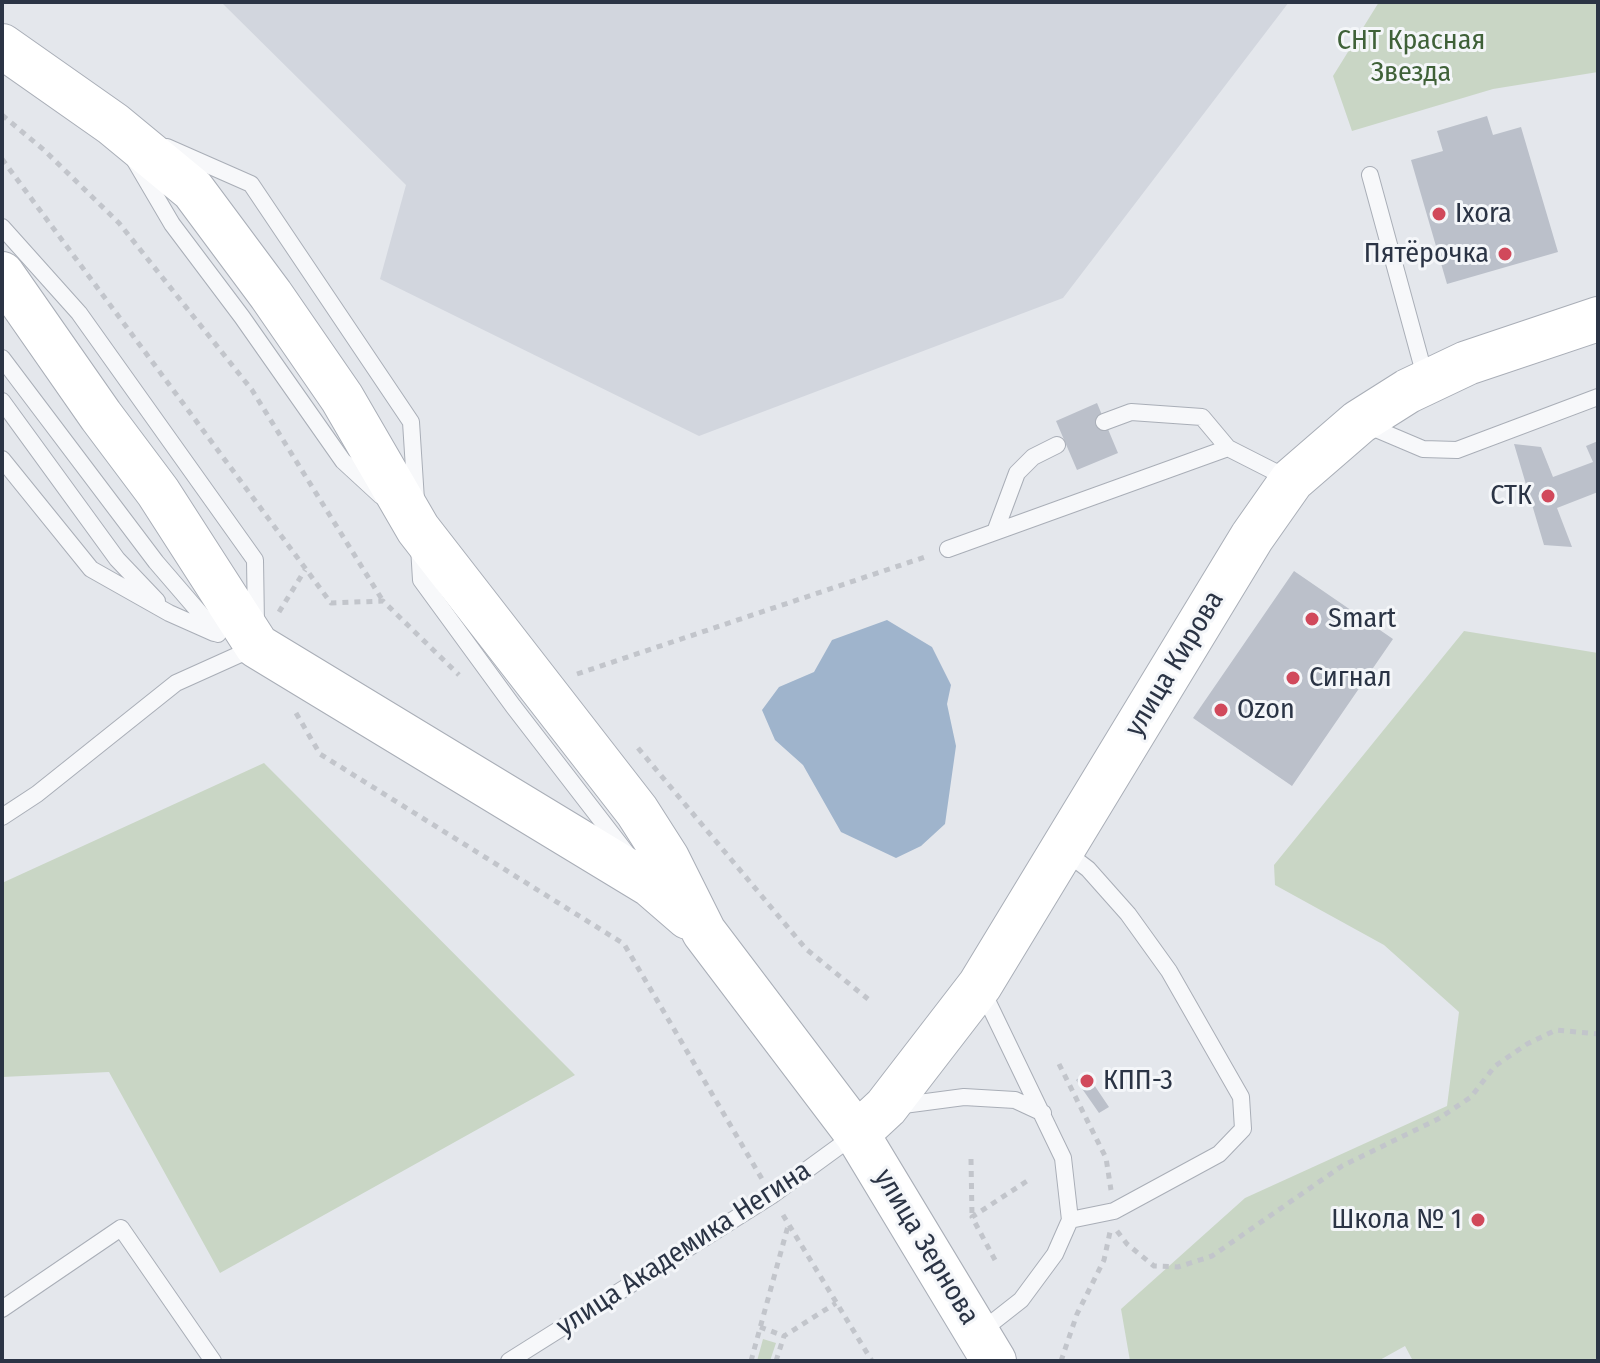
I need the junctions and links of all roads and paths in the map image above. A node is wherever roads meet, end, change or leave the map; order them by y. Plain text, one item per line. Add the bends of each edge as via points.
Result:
1 (2, 46) edge
2 (2, 115) edge
3 (2, 159) edge
4 (1370, 175) dead end
5 (2, 227) edge
6 (2, 274) edge
7 (1598, 319) edge
8 (2, 358) edge
9 (1426, 382) junction
10 (1598, 397) edge
11 (2, 401) edge
12 (1104, 422) dead end
13 (1359, 422) junction
14 (1057, 445) dead end
15 (1228, 448) junction
16 (2, 459) edge
17 (1292, 480) junction
18 (418, 529) junction
19 (995, 532) junction
20 (948, 549) joint
21 (383, 601) junction
22 (169, 613) junction
23 (237, 640) junction
24 (467, 683) dead end
25 (582, 687) dead end
26 (289, 700) dead end
27 (635, 744) dead end
28 (2, 817) edge
29 (1063, 850) junction
30 (651, 885) junction
31 (704, 932) junction
32 (980, 985) junction
33 (868, 999) dead end
34 (1598, 1034) edge
35 (1043, 1113) junction
36 (871, 1120) junction
37 (971, 1159) dead end
38 (1027, 1181) dead end
39 (771, 1196) junction
40 (972, 1217) junction
41 (1070, 1220) junction
42 (1111, 1223) dead end
43 (788, 1225) junction
44 (995, 1260) dead end
45 (836, 1303) junction
46 (2, 1309) edge
47 (760, 1327) junction
48 (784, 1336) junction
49 (986, 1348) edge
50 (213, 1361) edge
51 (509, 1361) edge
52 (751, 1361) edge
53 (776, 1361) edge
54 (872, 1361) edge

1 - 18 main road via 113,124 193,190 342,398
2 - 21 path via 119,223 252,390
3 - 21 path via 331,603
4 - 9 lane
5 - 23 lane via 79,313 255,560
6 - 23 main road via 158,492
7 - 9 main road, улица Кирова
8 - 23 lane via 156,562
9 - 13 main road, улица Кирова
10 - 13 lane via 1457,450 1423,449
11 - 22 lane via 117,559
12 - 15 lane via 1131,412 1202,417
13 - 17 main road, улица Кирова
14 - 19 lane via 1017,473
15 - 17 lane
15 - 19 lane
16 - 22 lane via 91,569
17 - 29 main road, улица Кирова via 1252,537
18 - 30 lane via 421,580
18 - 31 main road via 637,811
19 - 20 lane
20 - 25 path via 572,676
21 - 24 path
22 - 23 lane
23 - 28 lane
23 - 30 main road
26 - 39 path via 320,754 624,944
27 - 33 path via 806,949
29 - 32 main road, улица Кирова
29 - 41 lane via 1088,869 1128,914 1169,971 1241,1097 1243,1129 1219,1154 1114,1211
30 - 31 main road
31 - 36 main road, улица Зернова
32 - 35 lane
32 - 36 main road, улица Кирова
34 - 42 path via 1556,1030 1527,1044 1495,1066 1471,1097 1342,1166 1212,1256 1178,1267 1154,1266
35 - 36 lane via 1015,1100 964,1097
35 - 41 lane via 1063,1158
36 - 39 lane, улица Академика Негина
36 - 49 main road, улица Зернова
37 - 40 path
38 - 40 path
39 - 43 path
39 - 51 lane, улица Академика Негина
40 - 44 path
41 - 49 lane via 1055,1254
43 - 45 path
43 - 47 path
45 - 48 path
45 - 54 path
46 - 50 lane via 121,1228
47 - 48 path
47 - 52 path
48 - 53 path

